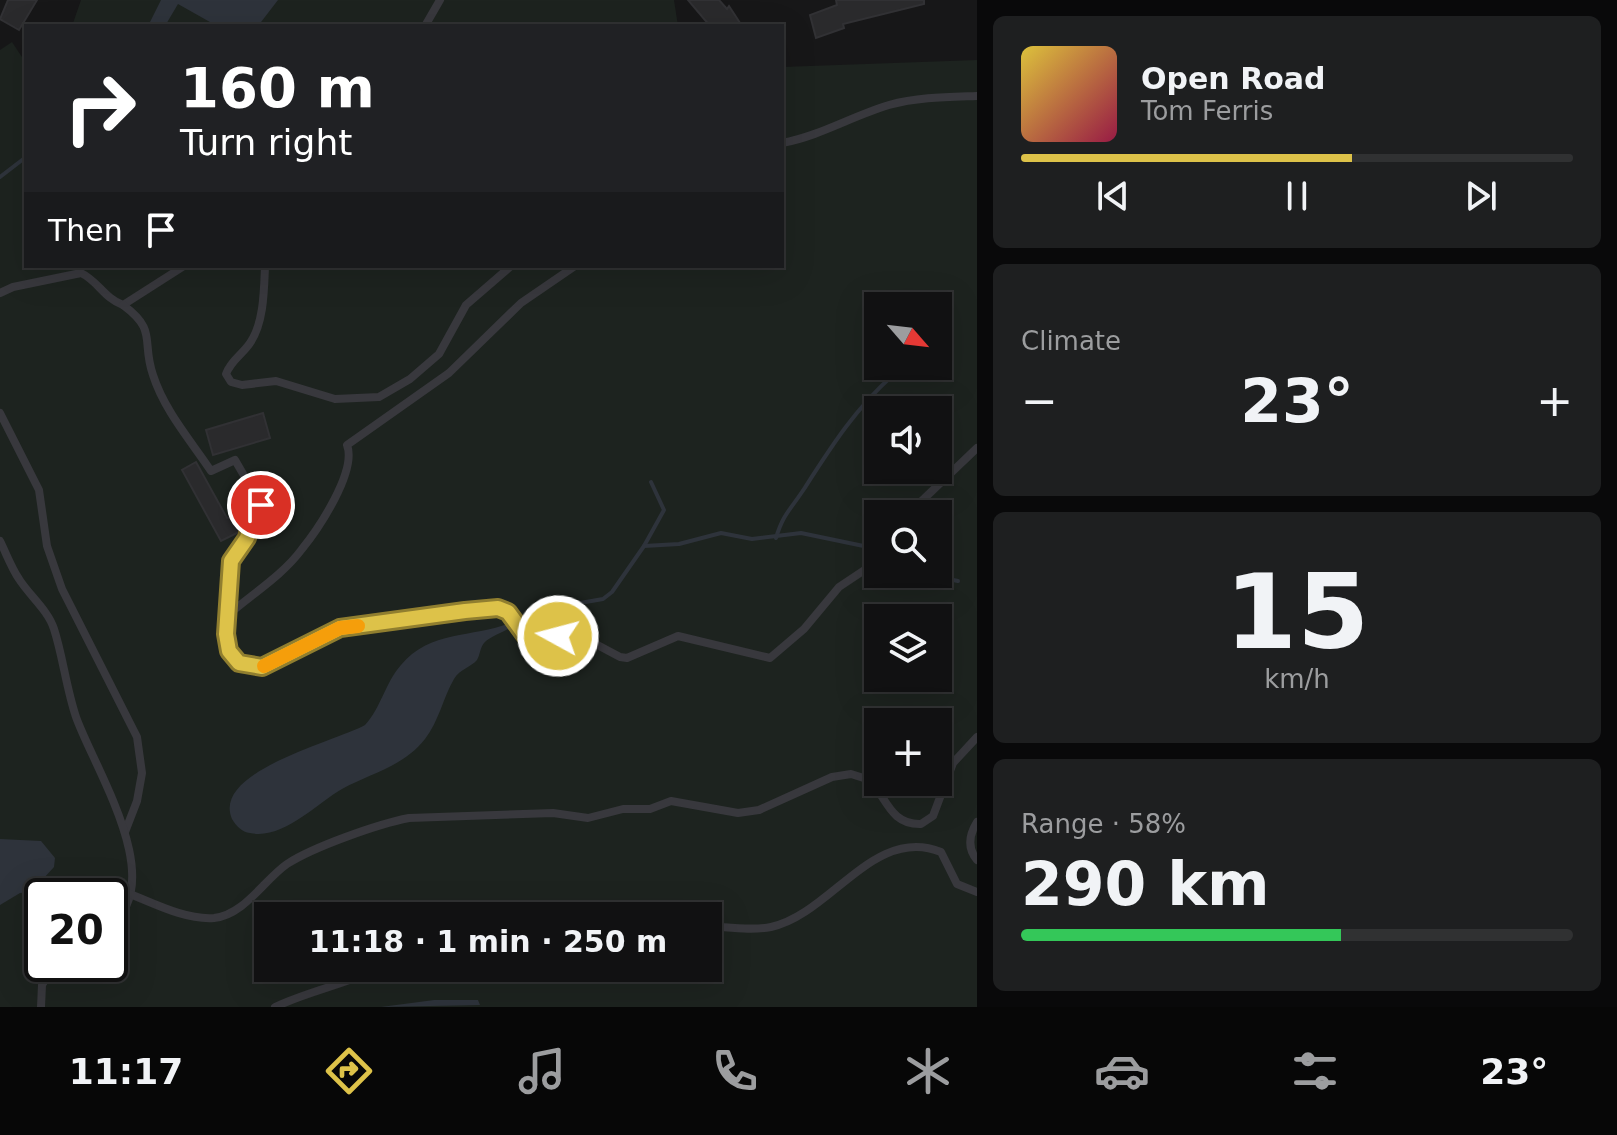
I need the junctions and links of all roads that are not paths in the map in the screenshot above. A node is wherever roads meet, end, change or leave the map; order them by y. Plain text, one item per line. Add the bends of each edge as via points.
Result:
1 (440, 0) edge
2 (426, 24) edge
3 (977, 96) edge
4 (784, 143) edge
5 (181, 268) edge
6 (265, 268) edge
7 (509, 268) edge
8 (572, 268) edge
9 (0, 293) edge
10 (123, 305) junction
11 (0, 413) edge
12 (977, 448) edge
13 (923, 500) edge
14 (0, 541) edge
15 (864, 570) edge
16 (228, 615) junction
17 (977, 737) edge
18 (977, 822) edge
19 (125, 832) junction
20 (977, 860) edge
21 (977, 892) edge
22 (130, 894) junction
23 (128, 897) edge
24 (722, 926) edge
25 (44, 982) edge
26 (351, 982) edge
27 (41, 1007) edge
28 (275, 1007) edge

1 - 2 lane
3 - 4 lane via 918,97
5 - 10 lane
6 - 7 lane via 251,342 226,374 242,385 276,381 335,399 379,397 410,379 439,354 466,305
8 - 16 lane via 521,303 449,373 347,445 346,477 303,549
9 - 10 lane via 81,273
10 - 16 lane via 143,321 152,374 211,471 235,460 261,505 231,561
11 - 19 lane via 39,490 47,546 62,589 137,737 142,773
12 - 13 lane
14 - 19 lane via 17,577 54,627 64,683 87,750
15 - 16 lane via 839,587 804,629 770,658 678,636 620,657 575,633 527,638 508,612 498,608 340,628 253,668 239,663 229,651
17 - 22 lane via 953,763 933,816 921,824 901,821 870,780 851,774 832,777 759,810 738,813 671,801 588,818 553,813 386,823 290,862 233,912 217,918 198,917
18 - 20 lane via 970,840
19 - 22 lane via 132,860
21 - 24 lane via 957,884 941,852 891,850 797,917 771,927
22 - 23 lane
25 - 27 lane
26 - 28 lane via 313,990

